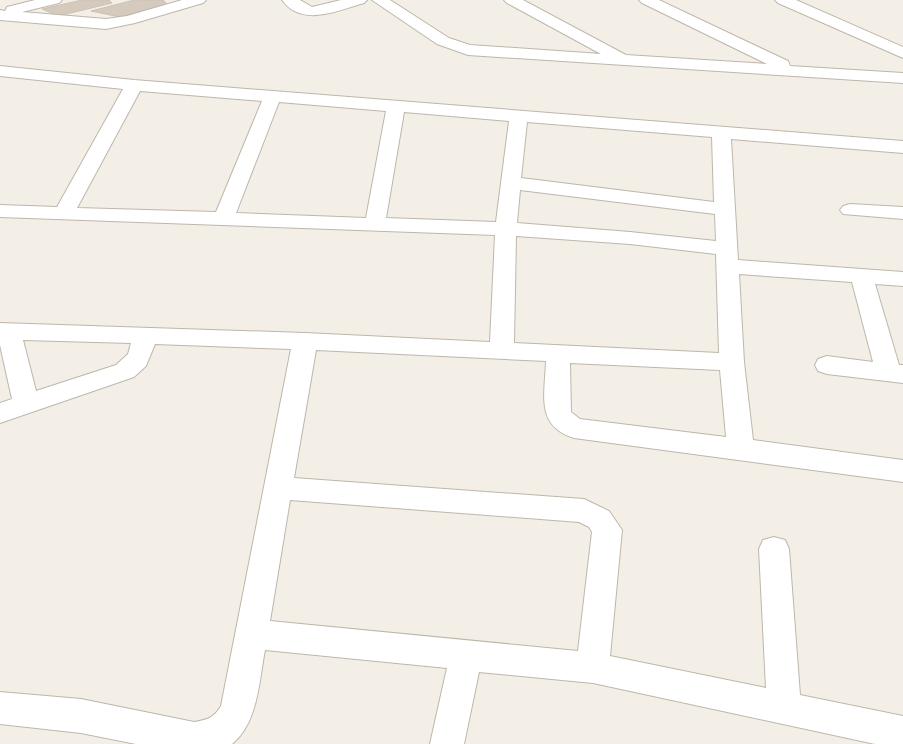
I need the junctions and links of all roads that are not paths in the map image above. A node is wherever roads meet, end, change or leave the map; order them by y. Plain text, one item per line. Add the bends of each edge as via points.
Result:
1 (54, 0) edge
2 (290, 0) edge
3 (359, 0) edge
4 (380, 0) edge
5 (512, 0) edge
6 (647, 0) edge
7 (783, 0) edge
8 (188, 1) edge
9 (0, 14) edge
10 (903, 53) edge
11 (626, 60) junction
12 (0, 71) edge
13 (793, 71) junction
14 (903, 78) edge
15 (134, 84) junction
16 (273, 96) junction
17 (396, 106) junction
18 (519, 116) junction
19 (721, 133) junction
20 (903, 147) edge
21 (512, 183) junction
22 (725, 209) junction
23 (850, 210) dead end
24 (0, 211) edge
25 (64, 213) junction
26 (903, 213) edge
27 (224, 218) junction
28 (375, 223) junction
29 (506, 229) junction
30 (727, 258) junction
31 (862, 277) junction
32 (903, 279) edge
33 (5, 331) edge
34 (145, 337) junction
35 (305, 341) junction
36 (502, 350) junction
37 (558, 353) junction
38 (732, 362) junction
39 (827, 365) dead end
40 (896, 374) edge
41 (26, 405) junction
42 (0, 413) edge
43 (740, 449) junction
44 (903, 471) edge
45 (277, 488) junction
46 (774, 549) dead end
47 (252, 634) junction
48 (466, 654) junction
49 (593, 668) junction
50 (0, 708) edge
51 (784, 708) junction
52 (903, 733) edge
53 (447, 744) edge

1 - 9 street
2 - 3 street via 312,12
4 - 11 street via 443,41 462,49
5 - 11 street
6 - 13 street
7 - 10 street
8 - 9 street via 106,24
11 - 13 street
12 - 15 street
13 - 14 street
15 - 16 street
15 - 25 street
16 - 17 street
16 - 27 street
17 - 18 street
17 - 28 street
18 - 19 street
18 - 21 street
19 - 20 street
19 - 22 street
21 - 22 street
21 - 29 street
22 - 30 street
23 - 26 street
24 - 25 street
25 - 27 street
27 - 28 street
28 - 29 street
29 - 30 street via 630,238
29 - 36 street
30 - 31 street
30 - 38 street
31 - 32 street
31 - 40 street
33 - 34 street
33 - 41 street
34 - 35 street
34 - 41 street via 141,356 125,371
35 - 36 street
35 - 45 street
36 - 37 street
37 - 38 street
37 - 43 street via 558,413 574,428
38 - 43 street
39 - 40 street
41 - 42 street
43 - 44 street
45 - 47 street
45 - 49 street via 584,511 599,519 607,530
46 - 51 street
47 - 48 street
47 - 50 street via 237,709 229,725 215,736 194,739 81,716
48 - 49 street
48 - 53 street
49 - 51 street
51 - 52 street

